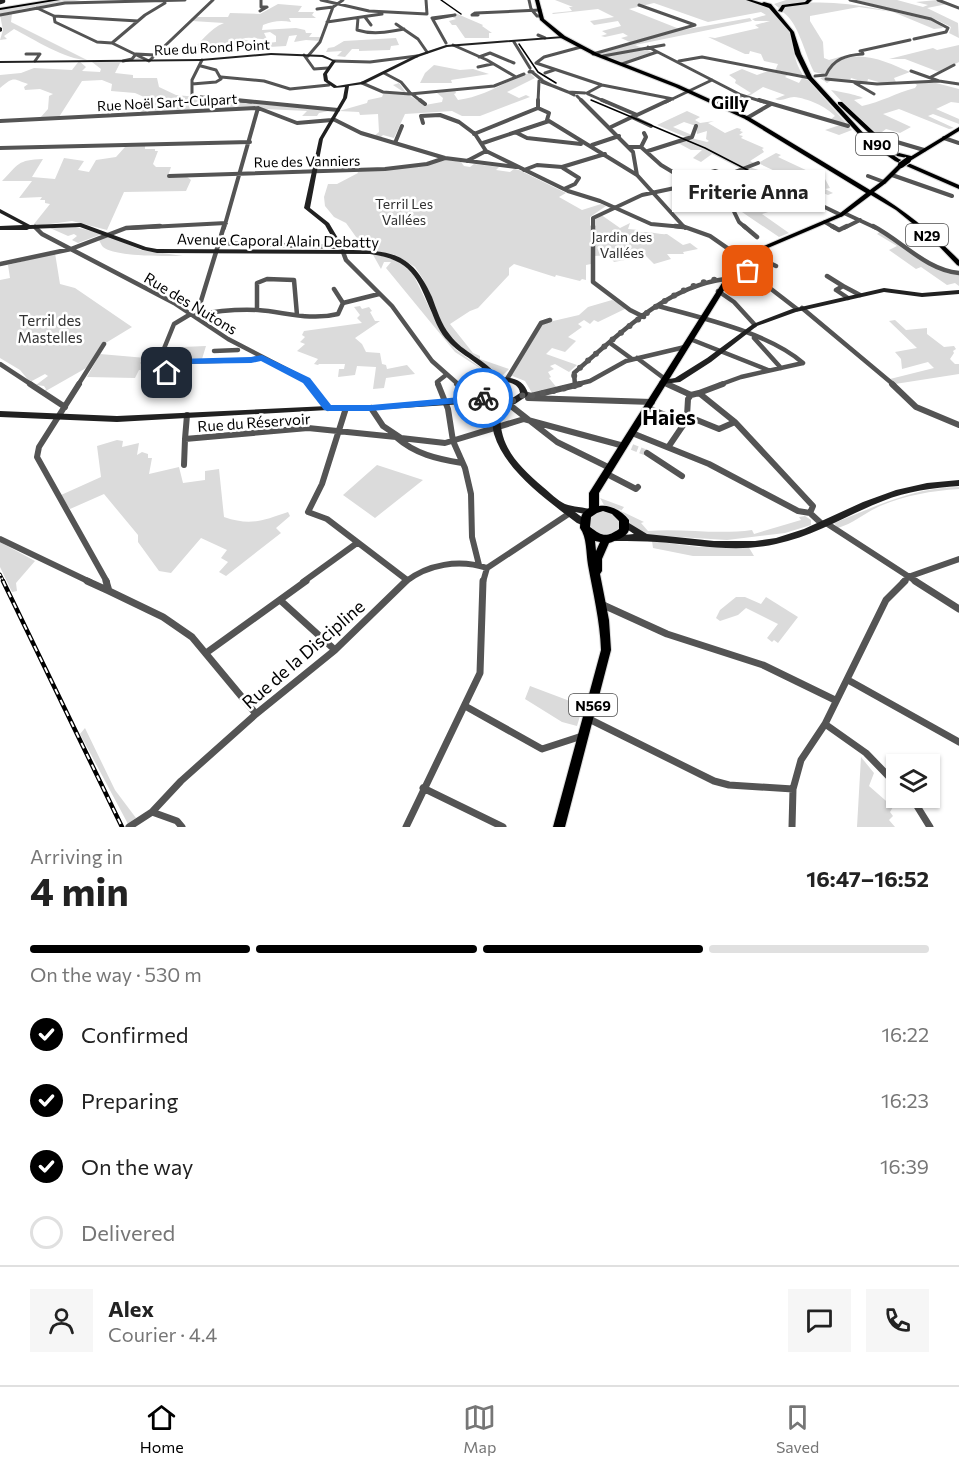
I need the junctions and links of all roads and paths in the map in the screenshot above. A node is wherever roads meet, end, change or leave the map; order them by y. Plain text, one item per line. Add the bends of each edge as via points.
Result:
1 (15, 0) edge
2 (29, 0) edge
3 (58, 0) edge
4 (184, 0) edge
5 (213, 0) edge
6 (261, 0) edge
7 (321, 0) edge
8 (344, 0) edge
9 (426, 0) edge
10 (529, 0) edge
11 (537, 0) edge
12 (748, 0) edge
13 (757, 0) edge
14 (810, 0) edge
15 (850, 0) edge
16 (938, 0) edge
17 (2, 1) edge
18 (332, 1) edge
19 (166, 2) junction
20 (66, 3) junction
21 (340, 4) junction
22 (774, 4) junction
23 (639, 5) dead end
24 (35, 7) junction
25 (333, 7) junction
26 (959, 8) edge
27 (0, 9) edge
28 (317, 9) dead end
29 (41, 10) junction
30 (532, 10) junction
31 (260, 11) dead end
32 (780, 11) junction
33 (391, 12) junction
34 (476, 13) dead end
35 (540, 13) junction
36 (339, 14) dead end
37 (427, 14) junction
38 (0, 15) edge
39 (54, 16) junction
40 (67, 17) junction
41 (365, 17) junction
42 (358, 18) junction
43 (432, 18) junction
44 (345, 20) junction
45 (138, 21) junction
46 (55, 22) junction
47 (327, 22) junction
48 (396, 24) dead end
49 (370, 25) dead end
50 (405, 29) junction
51 (538, 36) dead end
52 (562, 36) junction
53 (545, 38) junction
54 (117, 39) junction
55 (99, 42) junction
56 (513, 42) junction
57 (112, 43) junction
58 (446, 45) junction
59 (664, 45) dead end
60 (456, 46) junction
61 (581, 47) junction
62 (648, 47) junction
63 (427, 52) junction
64 (657, 52) junction
65 (594, 53) junction
66 (26, 54) dead end
67 (136, 54) junction
68 (155, 55) junction
69 (306, 56) junction
70 (417, 56) junction
71 (603, 56) junction
72 (479, 57) junction
73 (202, 60) junction
74 (0, 61) edge
75 (35, 61) junction
76 (122, 61) junction
77 (149, 61) junction
78 (334, 61) junction
79 (679, 61) junction
80 (614, 62) junction
81 (514, 63) dead end
82 (492, 64) junction
83 (622, 64) junction
84 (954, 64) dead end
85 (201, 66) junction
86 (478, 67) dead end
87 (328, 68) junction
88 (554, 70) junction
89 (530, 71) junction
90 (911, 71) dead end
91 (384, 73) junction
92 (545, 73) dead end
93 (524, 74) joint
94 (221, 77) junction
95 (516, 77) junction
96 (813, 77) junction
97 (931, 77) junction
98 (712, 80) junction
99 (826, 80) dead end
100 (939, 81) junction
101 (541, 82) junction
102 (854, 82) junction
103 (362, 83) junction
104 (192, 84) junction
105 (959, 84) edge
106 (328, 85) junction
107 (602, 85) junction
108 (347, 87) junction
109 (324, 92) dead end
110 (690, 92) junction
111 (586, 93) junction
112 (874, 93) dead end
113 (412, 94) junction
114 (577, 95) junction
115 (743, 95) junction
116 (298, 98) dead end
117 (831, 98) junction
118 (673, 99) junction
119 (424, 104) dead end
120 (717, 104) junction
121 (771, 104) junction
122 (301, 106) junction
123 (258, 108) junction
124 (538, 108) junction
125 (338, 110) junction
126 (730, 110) junction
127 (747, 118) junction
128 (333, 120) junction
129 (0, 121) edge
130 (549, 122) junction
131 (423, 123) dead end
132 (402, 126) dead end
133 (651, 126) dead end
134 (696, 126) dead end
135 (848, 126) junction
136 (611, 127) junction
137 (959, 129) edge
138 (517, 133) junction
139 (474, 134) junction
140 (644, 134) dead end
141 (872, 135) junction
142 (619, 136) junction
143 (944, 138) junction
144 (250, 142) junction
145 (395, 143) junction
146 (483, 143) junction
147 (959, 143) edge
148 (583, 144) junction
149 (592, 145) junction
150 (629, 147) junction
151 (641, 147) junction
152 (0, 148) edge
153 (924, 150) junction
154 (486, 151) junction
155 (648, 152) junction
156 (605, 154) junction
157 (445, 158) junction
158 (910, 158) junction
159 (466, 161) junction
160 (758, 163) dead end
161 (901, 165) junction
162 (517, 167) junction
163 (563, 168) junction
164 (524, 170) junction
165 (711, 171) junction
166 (314, 172) junction
167 (241, 173) junction
168 (637, 175) junction
169 (892, 175) junction
170 (169, 176) dead end
171 (868, 176) dead end
172 (884, 182) junction
173 (692, 183) junction
174 (959, 185) edge
175 (564, 189) junction
176 (653, 192) junction
177 (870, 193) junction
178 (726, 195) junction
179 (952, 196) dead end
180 (891, 206) joint
181 (613, 207) junction
182 (0, 211) edge
183 (842, 214) junction
184 (18, 220) junction
185 (858, 221) junction
186 (825, 222) junction
187 (225, 223) junction
188 (35, 227) junction
189 (683, 227) junction
190 (0, 228) edge
191 (16, 228) junction
192 (27, 228) junction
193 (109, 234) junction
194 (757, 237) dead end
195 (219, 243) junction
196 (71, 249) junction
197 (341, 250) junction
198 (216, 252) junction
199 (750, 254) junction
200 (743, 259) junction
201 (0, 264) edge
202 (736, 265) junction
203 (959, 265) edge
204 (776, 266) dead end
205 (959, 273) edge
206 (827, 276) dead end
207 (725, 279) junction
208 (843, 286) junction
209 (334, 289) dead end
210 (718, 291) junction
211 (959, 292) edge
212 (379, 294) junction
213 (860, 295) junction
214 (848, 298) junction
215 (343, 303) junction
216 (658, 306) junction
217 (800, 309) junction
218 (257, 310) junction
219 (297, 315) junction
220 (193, 316) junction
221 (644, 316) junction
222 (702, 318) junction
223 (550, 320) dead end
224 (755, 325) junction
225 (745, 333) junction
226 (753, 337) junction
227 (690, 339) junction
228 (610, 343) junction
229 (104, 344) dead end
230 (685, 347) junction
231 (246, 349) junction
232 (238, 350) junction
233 (164, 351) dead end
234 (214, 351) dead end
235 (722, 351) junction
236 (262, 357) junction
237 (634, 359) junction
238 (236, 361) junction
239 (175, 362) junction
240 (143, 363) dead end
241 (803, 363) joint
242 (0, 364) edge
243 (781, 368) junction
244 (770, 370) junction
245 (446, 375) junction
246 (507, 379) junction
247 (497, 381) junction
248 (664, 381) junction
249 (144, 382) dead end
250 (185, 383) dead end
251 (159, 384) junction
252 (575, 386) junction
253 (699, 393) junction
254 (523, 395) junction
255 (691, 395) junction
256 (500, 400) junction
257 (446, 403) junction
258 (650, 405) junction
259 (65, 407) junction
260 (328, 408) junction
261 (346, 408) junction
262 (371, 408) junction
263 (0, 414) edge
264 (187, 415) junction
265 (58, 417) junction
266 (524, 418) junction
267 (686, 419) junction
268 (735, 422) junction
269 (959, 425) edge
270 (498, 427) junction
271 (339, 431) junction
272 (632, 434) junction
273 (396, 437) junction
274 (184, 439) junction
275 (453, 441) junction
276 (627, 446) junction
277 (669, 446) junction
278 (647, 453) tunnel mouth
279 (462, 463) junction
280 (184, 465) dead end
281 (608, 471) junction
282 (682, 476) dead end
283 (959, 483) edge
284 (638, 487) dead end
285 (598, 488) junction
286 (559, 504) junction
287 (610, 509) junction
288 (592, 511) junction
289 (570, 513) junction
290 (810, 513) junction
291 (624, 523) junction
292 (824, 523) junction
293 (586, 528) junction
294 (611, 538) junction
295 (648, 538) junction
296 (0, 539) edge
297 (357, 543) junction
298 (959, 559) edge
299 (483, 567) junction
300 (908, 577) junction
301 (407, 580) junction
302 (596, 580) junction
303 (109, 591) junction
304 (280, 600) junction
305 (601, 604) junction
306 (959, 609) edge
307 (335, 650) junction
308 (206, 653) junction
309 (848, 680) junction
310 (835, 700) junction
311 (465, 706) junction
312 (256, 714) junction
313 (589, 719) junction
314 (825, 724) junction
315 (584, 735) junction
316 (959, 742) edge
317 (886, 774) edge
318 (423, 788) junction
319 (793, 789) junction
320 (918, 808) edge
321 (152, 812) junction
322 (129, 827) edge
323 (182, 827) edge
324 (406, 827) edge
325 (503, 827) edge
326 (559, 827) edge
327 (792, 827) edge
328 (930, 827) edge

1 - 17 highway
2 - 17 highway
3 - 27 highway
4 - 19 street
5 - 68 street
6 - 31 street via 261,7 267,7
7 - 18 street
8 - 21 street
9 - 37 street
10 - 30 street
11 - 35 main road, N29
12 - 22 highway
13 - 22 highway, N90
14 - 32 highway via 782,6
15 - 96 street via 931,19 948,31 862,51 864,54 832,62 826,75
16 - 26 street
18 - 21 street
19 - 20 street
19 - 45 street
20 - 24 street
20 - 29 street
21 - 25 street
21 - 33 street
22 - 32 highway, N90
22 - 96 highway, N90
23 - 65 street via 695,25
24 - 29 street
24 - 38 street
25 - 28 street
25 - 47 street
29 - 39 street
30 - 34 street
30 - 35 street
30 - 35 street via 537,16
32 - 96 highway, N90 via 796,30
33 - 37 street
33 - 41 street
35 - 52 main road, N29
36 - 44 street
37 - 43 street
39 - 40 street
39 - 46 street
40 - 45 street
40 - 46 street
41 - 42 street
41 - 49 street
42 - 44 street
42 - 50 street via 357,30 364,33
43 - 43 street via 455,15 449,14
43 - 58 street
44 - 47 street
45 - 54 street
46 - 55 street
47 - 69 street via 320,42
48 - 50 street
50 - 63 street
51 - 53 street
52 - 53 main road
52 - 61 main road, N29
53 - 56 main road
54 - 55 street
54 - 57 street
55 - 57 street
56 - 60 main road
56 - 89 street
57 - 67 street
58 - 60 main road
58 - 63 main road
59 - 62 street
60 - 72 street
61 - 65 main road, N29
61 - 88 street via 536,61
62 - 64 street
62 - 71 street
63 - 70 main road
64 - 79 street
64 - 83 street
65 - 71 main road, N29
65 - 80 main road, N29
66 - 75 street via 40,54
67 - 68 street
67 - 76 street
67 - 77 street
68 - 77 street
69 - 73 main road, Rue du Rond Point via 272,54
69 - 78 main road, Rue du Rond Point
69 - 87 street via 314,69
70 - 78 street, Rue du Rond Point via 370,62
70 - 91 main road
71 - 80 main road, N29
72 - 81 street via 490,53
72 - 82 street
73 - 77 main road, Rue du Rond Point
73 - 85 street
74 - 75 main road, Rue du Rond Point
75 - 76 main road, Rue du Rond Point
76 - 77 main road, Rue du Rond Point
78 - 87 main road
79 - 96 street via 702,57
79 - 98 street
80 - 83 main road, N29
82 - 86 street
82 - 95 street
83 - 110 main road, N29
84 - 97 street
85 - 94 street
85 - 104 street
87 - 106 main road
88 - 92 street
88 - 107 street
89 - 93 street
89 - 101 street
90 - 97 street
91 - 103 main road
91 - 113 street
93 - 95 street
94 - 104 street via 216,82
94 - 106 street via 264,81 290,89
95 - 113 street via 497,86
96 - 117 highway, N90
97 - 100 street
98 - 110 street
98 - 115 street
99 - 102 street
100 - 102 street
100 - 105 street
101 - 114 street
101 - 124 street
102 - 112 street
103 - 108 main road
103 - 113 street via 388,92
104 - 122 street via 192,96
106 - 108 main road
106 - 109 street
107 - 111 street
107 - 118 street
108 - 125 main road
110 - 118 street
110 - 120 main road, N29
111 - 114 street
111 - 118 street via 637,115
113 - 119 street
114 - 136 street
115 - 120 street
115 - 121 street
115 - 126 street
116 - 122 street
117 - 135 highway
117 - 141 highway
117 - 174 highway, N90 via 864,137 886,154
120 - 126 main road, N29
121 - 127 street
121 - 135 street
122 - 125 street
123 - 128 street, Rue Noël Sart-Culpart via 297,123
123 - 129 street, Rue Noël Sart-Culpart
123 - 144 street
124 - 130 street via 549,113
124 - 139 street
125 - 128 main road
126 - 127 main road, N29
127 - 177 main road, N29
128 - 145 street
128 - 166 main road via 321,139
130 - 138 street
130 - 148 street
131 - 139 street via 421,116 441,113
132 - 145 street
133 - 136 street via 632,117
134 - 155 street via 692,136
135 - 161 highway via 872,149
136 - 142 street
137 - 143 main road
138 - 146 street
138 - 148 street via 527,138
139 - 146 street
140 - 151 street
141 - 153 street
141 - 158 highway
142 - 149 street
142 - 150 street
143 - 147 street
143 - 153 main road
144 - 152 street
144 - 167 street
145 - 157 street
146 - 154 street
148 - 149 street
149 - 156 street
150 - 151 street
150 - 168 street via 636,157
151 - 155 street
153 - 158 main road
154 - 159 street
154 - 162 street
155 - 173 street via 661,165
156 - 163 street
156 - 168 street
157 - 159 street
157 - 166 street, Rue des Vanniers via 385,169
158 - 161 main road, bridge
158 - 174 highway
159 - 162 street
160 - 165 street via 725,175
161 - 169 main road
161 - 174 highway
162 - 164 street
163 - 164 street via 537,165
163 - 175 street via 579,178
164 - 175 street
165 - 173 street
165 - 178 street
166 - 167 street, Rue des Vanniers
166 - 197 main road via 307,208 327,224
167 - 170 street, Rue des Vanniers
167 - 187 street
168 - 176 street
169 - 172 main road
169 - 179 street
171 - 172 street
172 - 177 main road
173 - 176 street
175 - 181 street
176 - 181 street
176 - 189 street
177 - 180 main road, N29
177 - 183 main road
178 - 183 street via 749,191 767,181
178 - 194 street via 739,222
180 - 203 main road, N29
181 - 189 street via 651,224
181 - 221 street via 593,218 593,282
182 - 184 main road
183 - 185 street
183 - 186 main road
184 - 191 main road
184 - 192 main road
185 - 186 street via 839,230
185 - 205 street via 890,235 944,272
186 - 199 main road
187 - 193 street via 135,226
187 - 195 street
188 - 192 main road, Avenue Caporal Alain Debatty
188 - 193 main road, Avenue Caporal Alain Debatty via 72,224
188 - 196 street, Rue des Nutons
189 - 200 street via 710,236
190 - 191 main road, Avenue Caporal Alain Debatty
191 - 192 main road, Avenue Caporal Alain Debatty
193 - 196 street
193 - 198 main road, Avenue Caporal Alain Debatty via 157,251
195 - 197 street
195 - 198 street
196 - 201 street
196 - 220 street, Rue des Nutons
197 - 198 main road, Avenue Caporal Alain Debatty
197 - 212 street
197 - 247 main road, Avenue Caporal Alain Debatty via 384,254 407,264 446,335 459,350 494,374
198 - 220 street
199 - 200 main road
199 - 204 street
200 - 202 main road
202 - 207 main road
202 - 217 street
206 - 208 street
207 - 210 main road
207 - 216 street via 714,279 684,291
208 - 213 street
208 - 214 street via 836,290
209 - 215 street
210 - 222 main road
210 - 224 street via 735,301
211 - 213 main road via 922,296 884,290
212 - 215 street
212 - 245 street
213 - 214 main road
214 - 217 main road
215 - 219 street via 338,314 328,317
216 - 221 street
216 - 222 street
217 - 224 main road
217 - 269 street via 916,407
218 - 219 street
218 - 219 street via 257,283 267,279 294,280
218 - 220 street
220 - 231 street, Rue des Nutons
220 - 233 street via 179,318 172,325
221 - 228 street
222 - 225 street
222 - 227 main road
223 - 246 street via 541,323
224 - 225 main road
225 - 226 street
225 - 235 main road
226 - 241 street via 788,350
226 - 243 street
227 - 230 main road
227 - 235 street
228 - 237 street
228 - 252 street via 574,373
229 - 259 street
230 - 237 street
230 - 248 main road
231 - 232 street
231 - 236 street, Rue des Nutons
232 - 234 street
232 - 238 street
235 - 244 street
235 - 248 main road via 677,380
236 - 238 street
236 - 260 street, Rue des Nutons via 306,381
237 - 248 street
237 - 252 street
238 - 239 street
239 - 240 street
239 - 251 street
241 - 243 street
242 - 259 street
243 - 244 street
244 - 253 street
245 - 256 street via 476,393
245 - 257 street via 437,382
246 - 247 main road
246 - 254 main road via 521,384
247 - 256 main road via 490,386
248 - 255 street
248 - 258 main road
249 - 251 street
250 - 251 street
252 - 254 street
253 - 255 street
253 - 268 street
254 - 256 main road
254 - 258 street via 536,400
255 - 267 street
256 - 257 main road
256 - 266 street
256 - 270 main road
257 - 262 main road
257 - 275 street
258 - 267 street
258 - 272 main road
259 - 265 street
260 - 261 main road
260 - 264 main road
261 - 262 main road
261 - 271 street
262 - 273 street
263 - 265 main road
264 - 265 main road
264 - 274 street, Rue du Réservoir
265 - 303 street via 36,451 37,457 105,576
266 - 270 street
266 - 276 street
266 - 281 street
267 - 268 street via 719,429
267 - 277 street
268 - 290 street via 813,506
270 - 275 street
270 - 286 main road via 513,465
271 - 273 street, Rue du Réservoir
271 - 274 street, Rue du Réservoir via 308,429
271 - 297 street via 322,484 308,512 327,519
272 - 276 main road
272 - 277 street
273 - 275 street
273 - 279 street, Rue du Réservoir via 433,458
274 - 280 street, Rue du Réservoir
275 - 279 street
276 - 281 main road
277 - 290 street via 798,511
278 - 282 street
279 - 299 street via 471,494 472,537
281 - 284 street
281 - 285 main road
283 - 292 main road via 894,494
285 - 287 main road via 600,503
285 - 288 main road
286 - 288 main road
286 - 289 main road
287 - 288 main road
287 - 291 main road
288 - 293 main road
289 - 293 main road
289 - 299 street
290 - 292 street
291 - 294 main road, N569 via 624,531
291 - 295 main road
292 - 295 main road via 778,540 742,545 714,546
292 - 300 street
293 - 294 main road
293 - 302 main road, N569
294 - 295 main road
294 - 302 main road, N569 via 597,559
296 - 303 street
297 - 301 street
297 - 304 street
298 - 300 street
299 - 301 street, Rue de la Discipline via 445,563
299 - 311 street via 480,673
300 - 306 street
300 - 309 street via 886,600
301 - 307 street, Rue de la Discipline
302 - 305 main road, N569
303 - 308 street via 163,617 192,637
304 - 307 street
304 - 308 street
305 - 310 street via 667,634 762,665
305 - 313 main road, N569 via 606,650
307 - 312 street, Rue de la Discipline
308 - 312 street
309 - 310 street
309 - 316 street
310 - 314 street
311 - 315 street via 542,749
311 - 318 street
312 - 321 street, Rue de la Discipline
313 - 315 main road, N569
313 - 319 street via 714,781
314 - 317 street via 866,753
314 - 319 street via 801,760
315 - 326 main road, N569
318 - 324 street
318 - 325 street
319 - 327 street
320 - 328 street
321 - 322 street, Rue de la Discipline
321 - 323 street via 177,821

